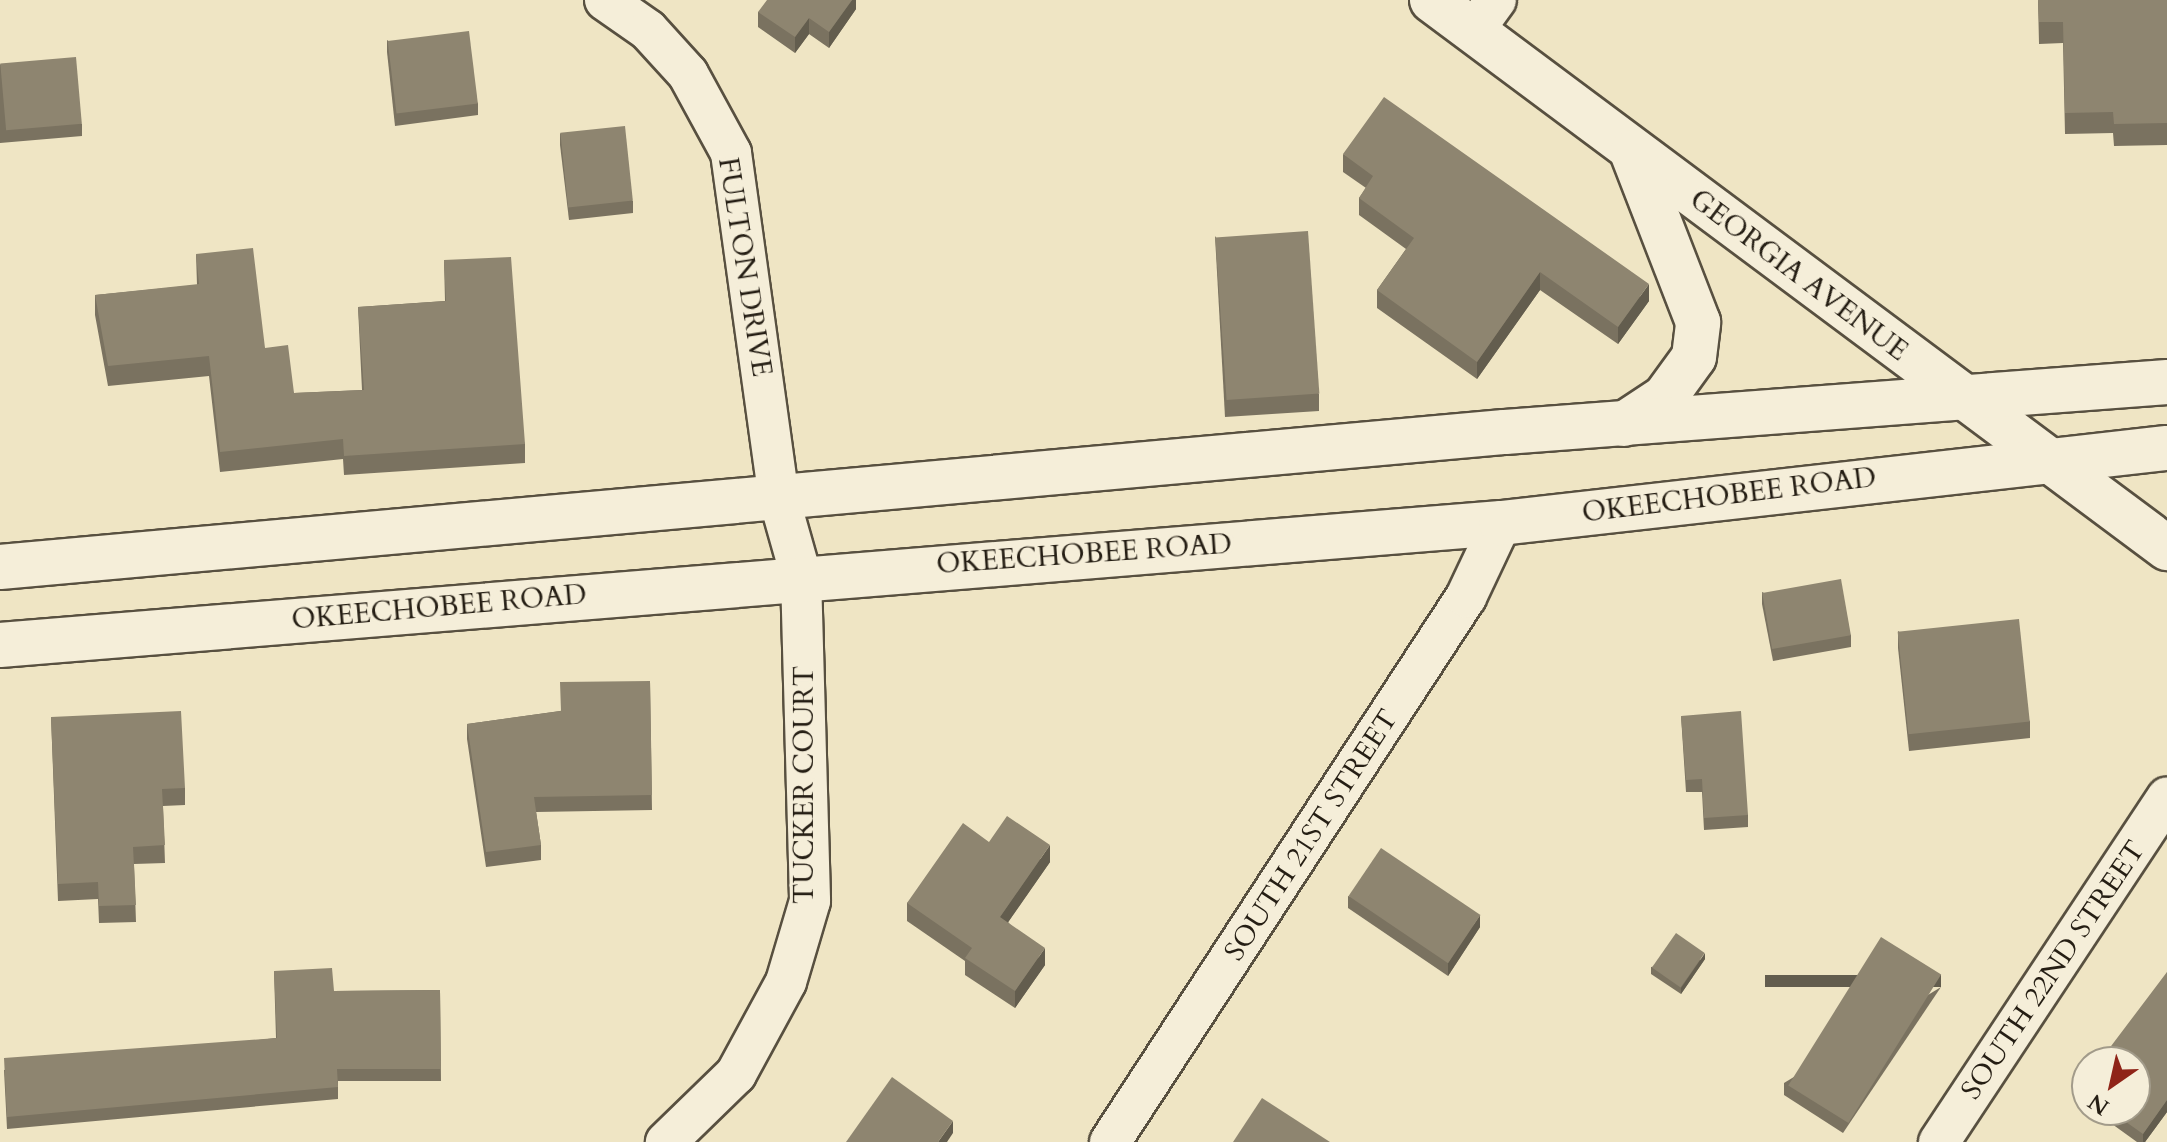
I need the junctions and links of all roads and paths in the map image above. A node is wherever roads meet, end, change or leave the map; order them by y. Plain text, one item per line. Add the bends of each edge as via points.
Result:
1 (605, 0) edge
2 (1432, 0) edge
3 (1485, 15) edge
4 (1631, 149) junction
5 (2167, 382) edge
6 (1970, 402) junction
7 (1624, 424) junction
8 (2167, 448) edge
9 (2039, 458) junction
10 (779, 498) junction
11 (1501, 523) junction
12 (2167, 548) edge
13 (0, 567) edge
14 (801, 576) junction
15 (0, 645) edge
16 (2167, 798) edge
17 (666, 1142) edge
18 (1110, 1142) edge
19 (1939, 1142) edge

1 - 10 street, FULTON DRIVE via 648,30 688,74 731,153
2 - 3 main road, GEORGIA AVENUE
3 - 4 main road, GEORGIA AVENUE
4 - 6 main road, GEORGIA AVENUE
4 - 7 main road via 1698,322 1694,357 1665,397
5 - 6 main road
6 - 7 main road
6 - 9 main road, GEORGIA AVENUE
7 - 10 main road
8 - 9 main road, OKEECHOBEE ROAD
9 - 11 main road, OKEECHOBEE ROAD
9 - 12 main road, GEORGIA AVENUE
10 - 13 main road
10 - 14 street, FULTON DRIVE
11 - 14 main road, OKEECHOBEE ROAD
11 - 18 street, SOUTH 21ST STREET via 1466,597
14 - 15 main road, OKEECHOBEE ROAD
14 - 17 street, TUCKER COURT via 810,901 786,982 736,1074
16 - 19 street, SOUTH 22ND STREET

